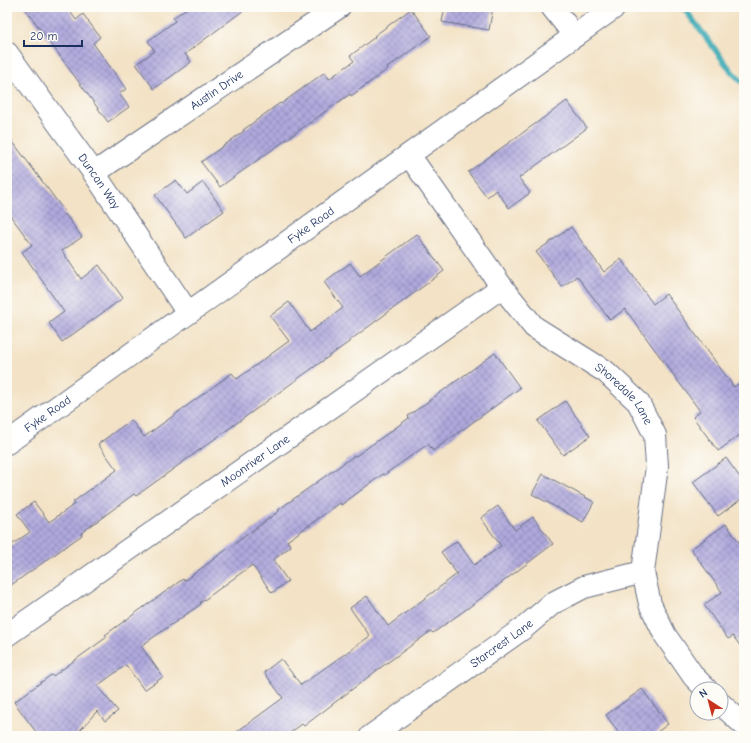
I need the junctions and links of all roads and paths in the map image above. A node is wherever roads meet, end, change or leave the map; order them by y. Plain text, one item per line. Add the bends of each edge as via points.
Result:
1 (339, 7) edge
2 (552, 7) edge
3 (615, 7) edge
4 (574, 36) junction
5 (7, 53) edge
6 (409, 155) junction
7 (94, 173) junction
8 (502, 287) junction
9 (188, 313) junction
10 (7, 443) edge
11 (643, 572) junction
12 (7, 635) edge
13 (698, 681) edge
14 (729, 711) edge
15 (744, 725) edge
16 (371, 736) edge

1 - 7 street, Austin Drive
2 - 4 street
3 - 4 street, Fyke Road
4 - 6 street, Fyke Road
5 - 7 street, Duncan Way
6 - 8 street, Shoredale Lane
6 - 9 street, Fyke Road
7 - 9 street, Duncan Way
8 - 11 street, Shoredale Lane via 534,327 606,372 638,402 655,435 657,466
8 - 12 street, Moonriver Lane
9 - 10 street, Fyke Road
11 - 13 street, Shoredale Lane via 650,604 665,635
11 - 16 street, Starcrest Lane via 584,587 553,603 525,627
14 - 15 street

